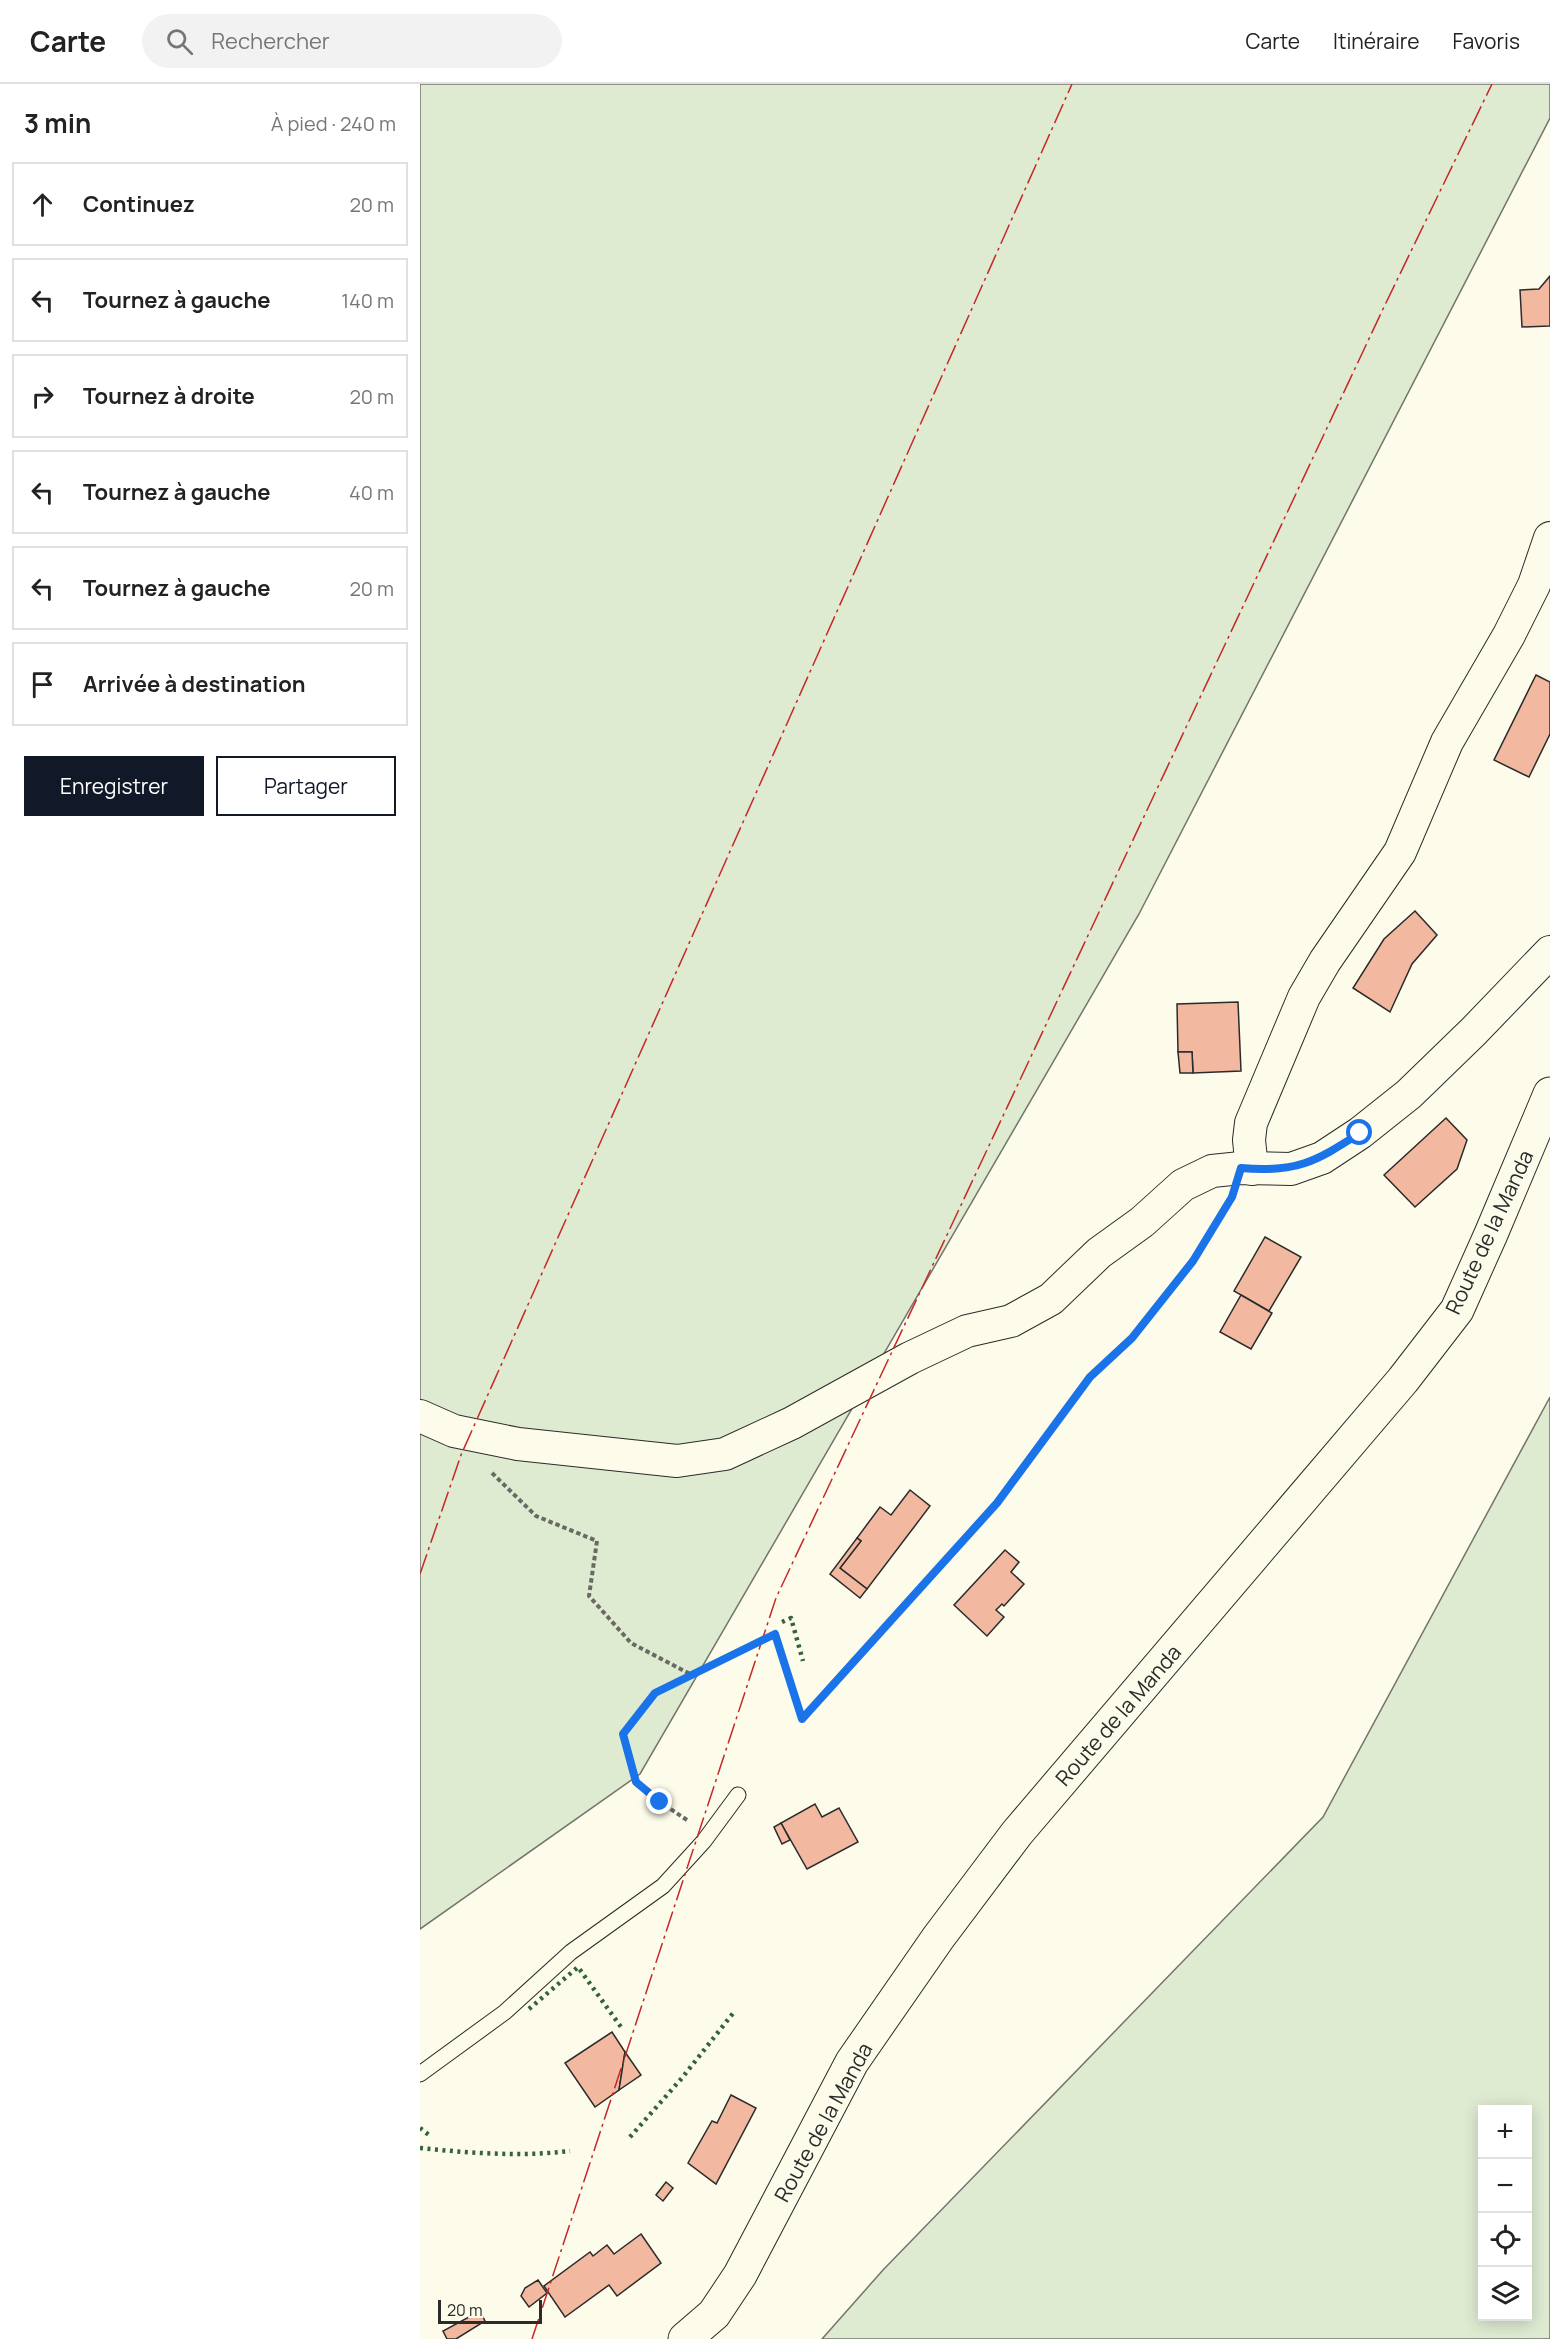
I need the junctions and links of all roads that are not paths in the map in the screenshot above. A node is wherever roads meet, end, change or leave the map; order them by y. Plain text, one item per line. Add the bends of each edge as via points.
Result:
1 (1550, 538) edge
2 (1550, 952) edge
3 (1550, 1094) edge
4 (1247, 1169) junction
5 (420, 1416) edge
6 (738, 1795) dead end
7 (420, 2074) edge
8 (685, 2339) edge

1 - 4 street via 1534,585 1447,742 1400,852 1305,997 1251,1123
2 - 4 street via 1417,1086 1360,1133 1322,1158 1291,1168
3 - 8 main road, Route de la Manda via 1457,1310 1403,1380 1017,1833 938,1938 852,2062 740,2275 714,2314
4 - 5 street via 1212,1172 1183,1185 1099,1253 1051,1299 1011,1321 967,1331 725,1454 677,1461 518,1444 454,1431
6 - 7 lane via 704,1841 663,1886 571,1952 505,2012

